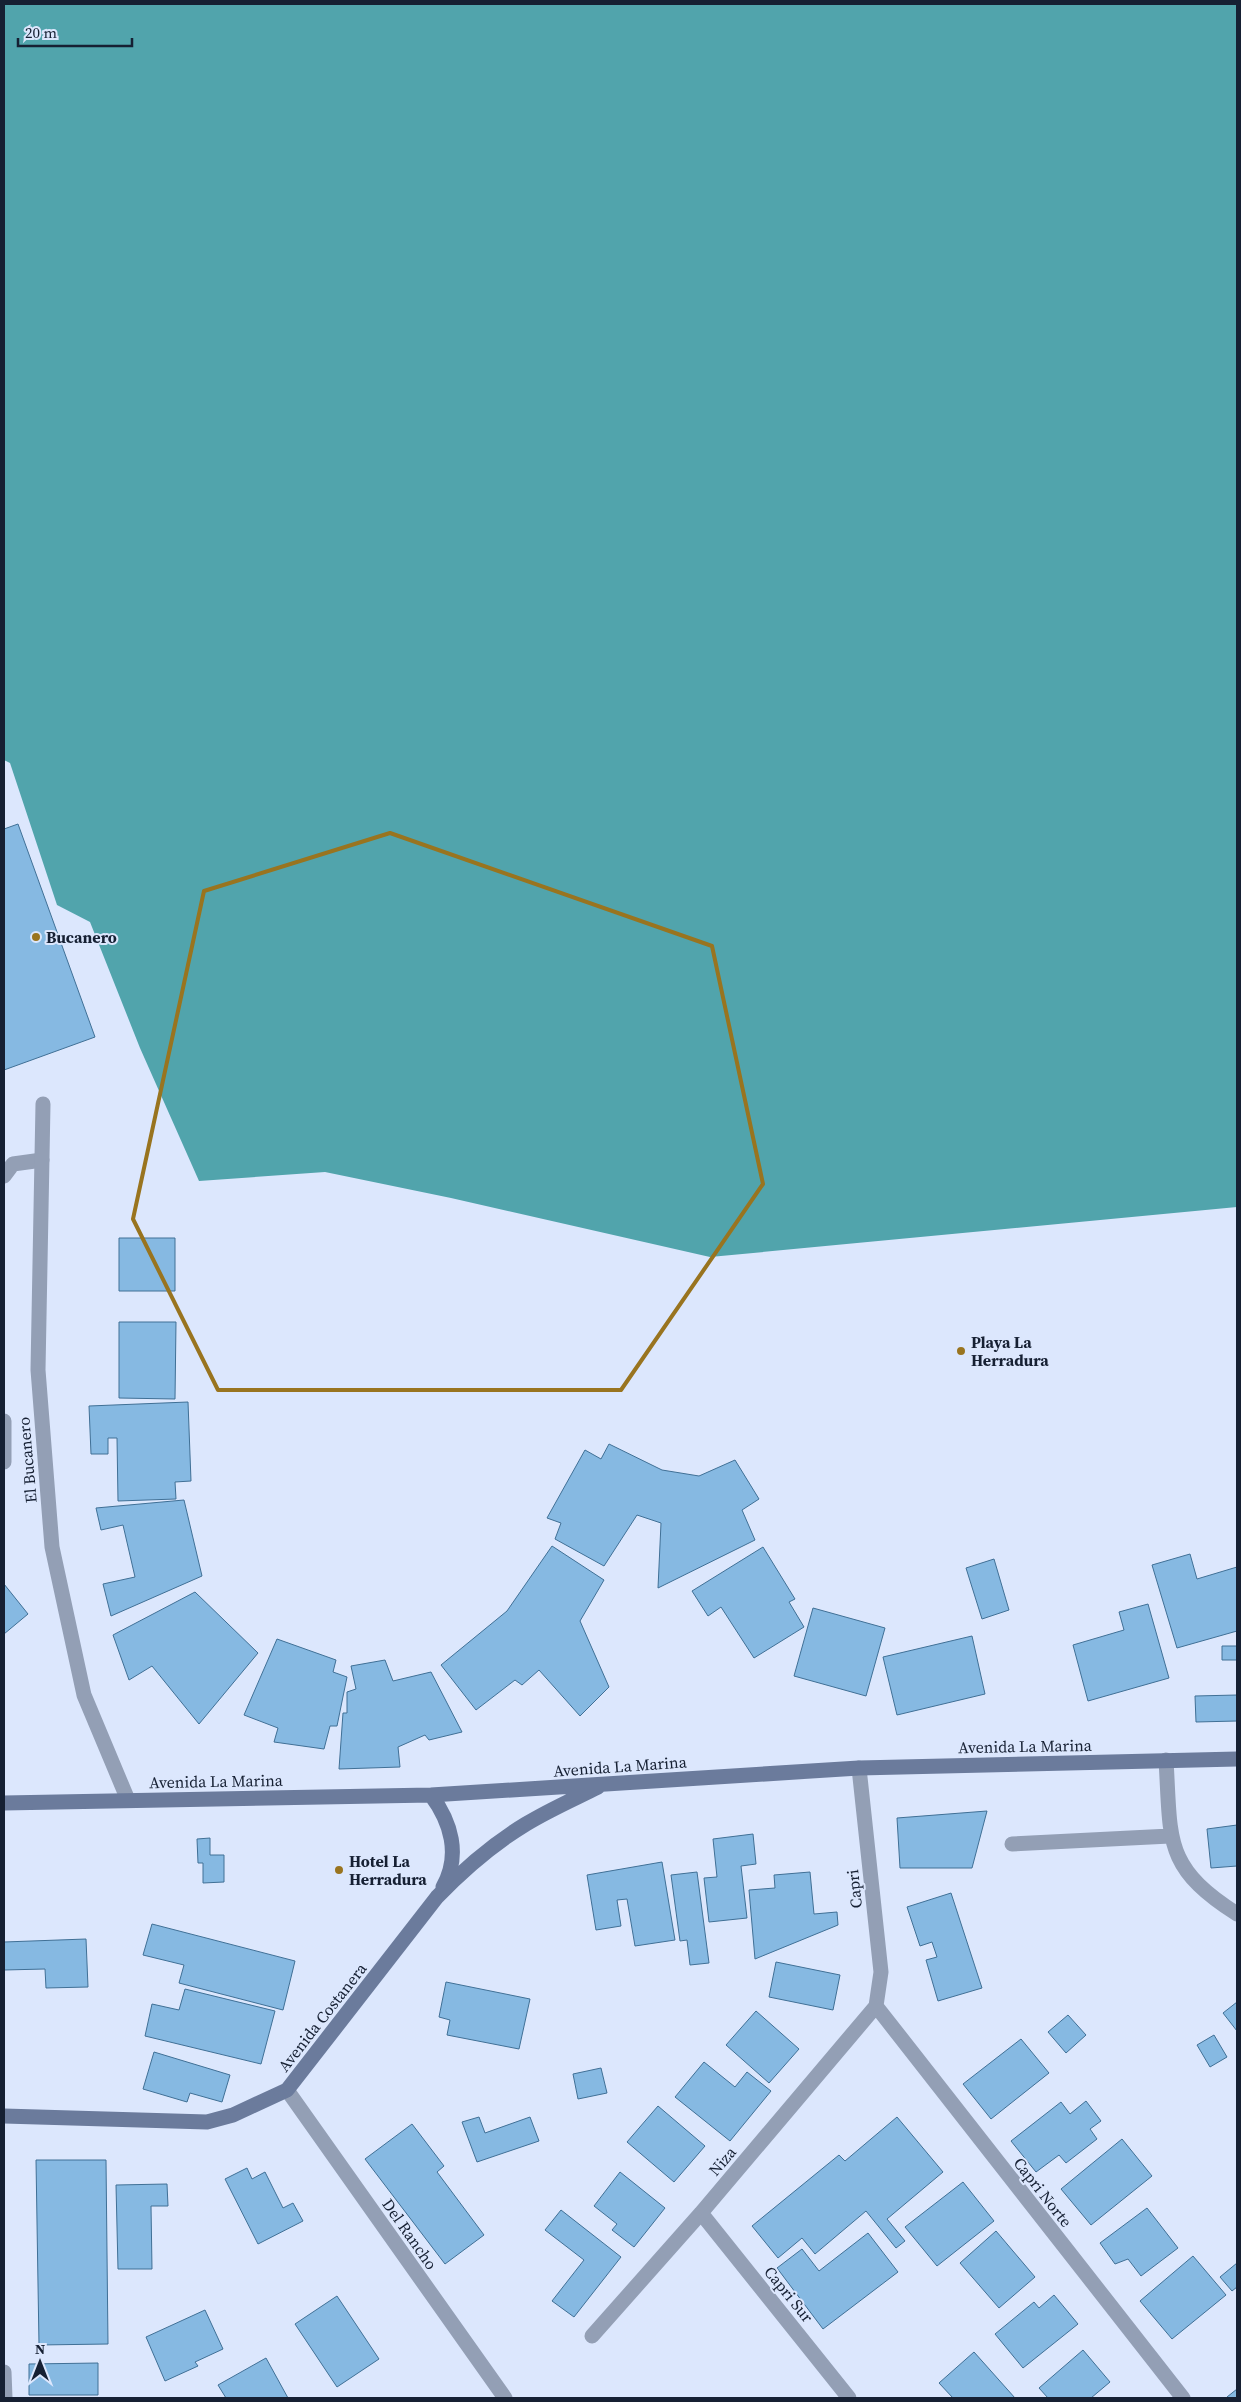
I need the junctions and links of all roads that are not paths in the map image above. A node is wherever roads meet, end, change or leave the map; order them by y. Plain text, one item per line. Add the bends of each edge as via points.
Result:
1 (43, 1104) dead end
2 (42, 1160) junction
3 (4, 1176) edge
4 (4, 1421) edge
5 (4, 1462) edge
6 (1237, 1759) edge
7 (1166, 1760) junction
8 (859, 1768) junction
9 (604, 1784) junction
10 (431, 1795) junction
11 (128, 1800) junction
12 (4, 1803) edge
13 (1170, 1836) junction
14 (1012, 1844) dead end
15 (437, 1897) junction
16 (1237, 1914) edge
17 (876, 2006) junction
18 (287, 2090) junction
19 (4, 2116) edge
20 (701, 2212) junction
21 (592, 2336) dead end
22 (4, 2372) edge
23 (5, 2398) edge
24 (505, 2398) edge
25 (850, 2398) edge
26 (1183, 2398) edge

1 - 2 street, El Bucanero
2 - 3 street via 13,1164
2 - 11 street, El Bucanero via 38,1370 52,1548 84,1695
4 - 5 street
6 - 7 main road, Avenida La Marina
7 - 8 main road, Avenida La Marina
7 - 13 street
8 - 9 main road, Avenida La Marina
8 - 17 street, Capri via 880,1972
9 - 10 main road, Avenida La Marina
9 - 15 main road, Avenida Costanera via 527,1823 495,1844 465,1868
10 - 11 main road, Avenida La Marina
10 - 15 main road via 442,1808 452,1841 452,1861 447,1880
11 - 12 main road, Avenida La Marina
13 - 14 street
13 - 16 street via 1176,1853 1194,1882
15 - 18 main road, Avenida Costanera
17 - 20 street, Niza
17 - 26 street, Capri Norte
18 - 19 main road, Avenida Costanera via 234,2116 207,2122
18 - 24 street, Del Rancho
20 - 21 street, Niza
20 - 25 street, Capri Sur
22 - 23 street

